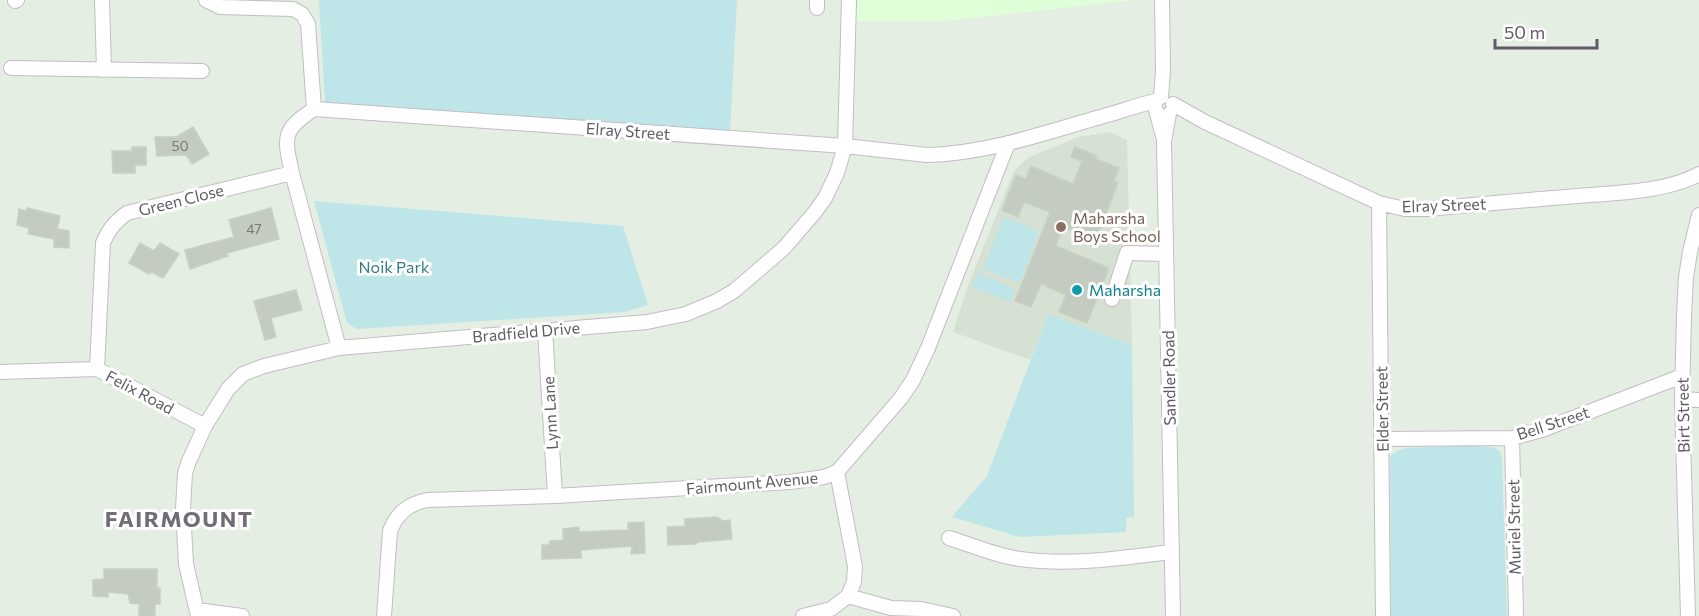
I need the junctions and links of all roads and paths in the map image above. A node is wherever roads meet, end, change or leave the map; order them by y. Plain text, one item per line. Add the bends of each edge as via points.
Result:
1 (102, 0) edge
2 (206, 0) edge
3 (849, 0) edge
4 (1162, 0) edge
5 (11, 68) dead end
6 (104, 70) junction
7 (202, 71) dead end
8 (1164, 106) junction
9 (314, 109) junction
10 (1008, 143) junction
11 (845, 146) junction
12 (292, 173) junction
13 (1699, 174) edge
14 (1379, 203) junction
15 (1699, 215) edge
16 (1167, 254) junction
17 (1112, 299) dead end
18 (545, 330) junction
19 (339, 348) junction
20 (97, 369) junction
21 (0, 372) edge
22 (1682, 376) junction
23 (1683, 399) junction
24 (1699, 400) edge
25 (205, 426) junction
26 (1512, 438) junction
27 (1382, 439) junction
28 (837, 472) junction
29 (555, 496) junction
30 (949, 538) dead end
31 (1172, 552) junction
32 (1693, 590) edge
33 (848, 596) junction
34 (198, 613) edge
35 (904, 613) edge
36 (242, 616) edge
37 (384, 616) edge
38 (803, 616) edge
39 (952, 616) edge
40 (1173, 616) edge
41 (1383, 616) edge
42 (1516, 616) edge
43 (1688, 616) edge

1 - 6 street
2 - 9 street via 220,7 292,9 302,14 308,24
3 - 11 street, Bradfield Drive
4 - 8 street, Sandler Road
5 - 6 street
6 - 7 street
8 - 10 street, Elray Street via 1132,108
8 - 14 street, Elray Street
8 - 16 street, Sandler Road
9 - 11 street, Elray Street
9 - 12 street via 297,120 289,132 286,145
10 - 11 street, Elray Street via 927,155
10 - 28 street, Fairmount Avenue via 913,380 893,409
11 - 18 street, Bradfield Drive via 831,188 815,212 784,248 734,291 686,314
12 - 19 street
12 - 20 street, Green Close via 127,213 115,222 102,243
13 - 14 street, Elray Street via 1671,185 1612,193 1417,210
14 - 27 street, Elder Street
15 - 22 street, Birt Street via 1686,277
16 - 17 street via 1127,253
16 - 31 street, Sandler Road
18 - 19 street, Bradfield Drive
18 - 29 street, Lynn Lane
19 - 25 street, Bradfield Drive via 243,374 228,389
20 - 21 street, Felix Road
20 - 25 street, Felix Road
22 - 23 street, Birt Street
22 - 26 street, Bell Street
23 - 24 street
23 - 32 street, Birt Street
25 - 34 street, Bradfield Drive via 187,467 183,509 186,564
26 - 27 street, Bell Street
26 - 42 street, Muriel Street
27 - 41 street, Elder Street
28 - 29 street, Fairmount Avenue via 790,482
28 - 33 street via 855,566
29 - 37 street, Fairmount Avenue via 427,500 403,509 390,531
30 - 31 street via 1011,557 1061,562
31 - 40 street, Sandler Road
32 - 43 street, Birt Street
33 - 35 street
33 - 38 street via 831,609
34 - 36 street
35 - 39 street via 921,609

